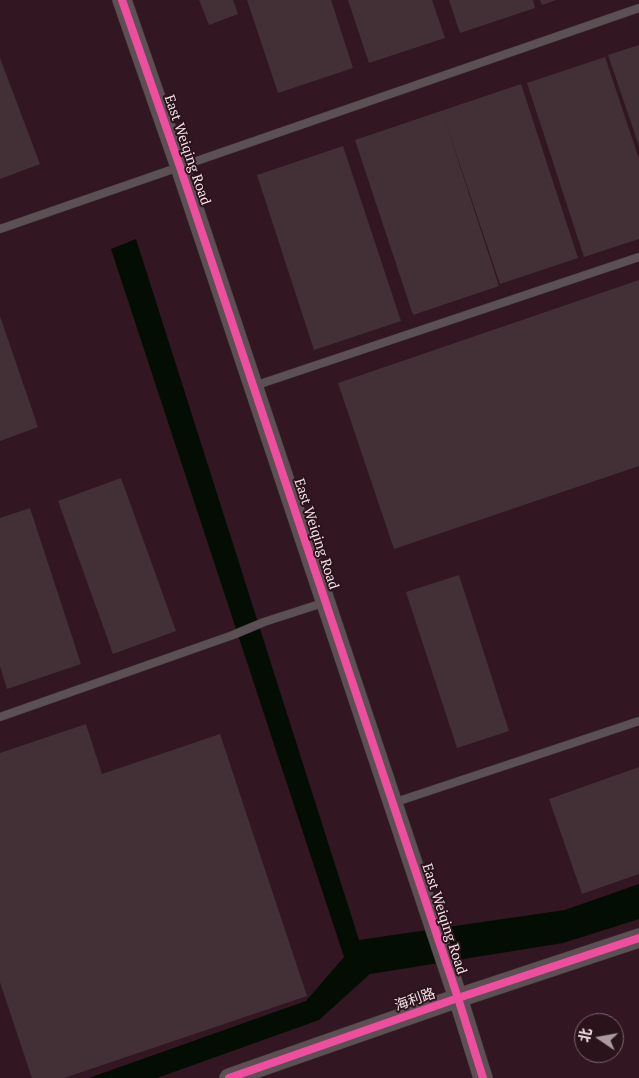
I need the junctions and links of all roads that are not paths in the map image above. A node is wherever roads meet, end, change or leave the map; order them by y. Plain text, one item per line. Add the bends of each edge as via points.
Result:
1 (122, 0) edge
2 (639, 8) edge
3 (180, 167) junction
4 (0, 229) edge
5 (639, 257) edge
6 (254, 386) junction
7 (326, 602) junction
8 (0, 718) edge
9 (639, 722) edge
10 (393, 803) junction
11 (639, 938) edge
12 (458, 998) junction
13 (229, 1078) edge
14 (483, 1078) edge

1 - 3 street, East Weiqing Road
2 - 3 lane
3 - 4 lane
3 - 6 street, East Weiqing Road
5 - 6 lane
6 - 7 street, East Weiqing Road
7 - 8 lane
7 - 10 street, East Weiqing Road
9 - 10 lane
10 - 12 street, East Weiqing Road
11 - 12 street, 海利路
12 - 13 street, 海利路
12 - 14 street, East Weiqing Road

